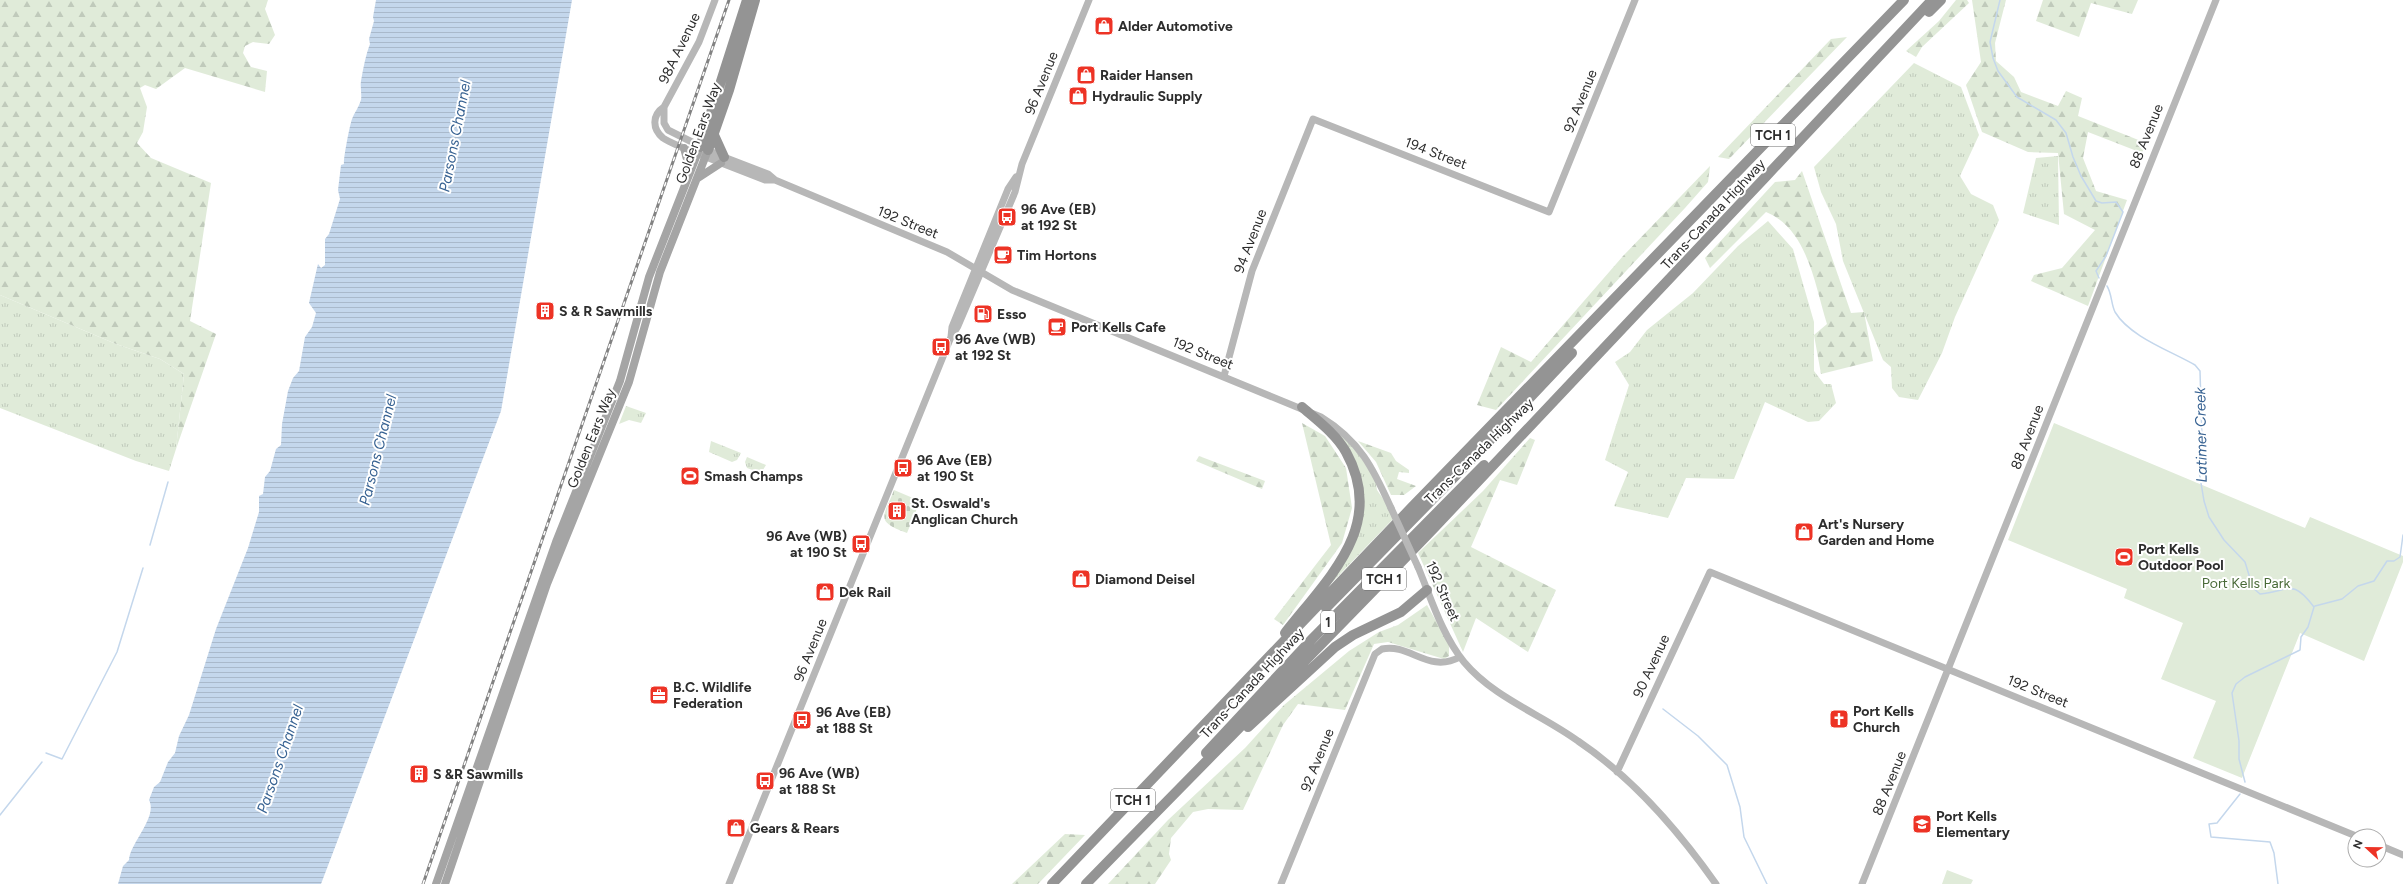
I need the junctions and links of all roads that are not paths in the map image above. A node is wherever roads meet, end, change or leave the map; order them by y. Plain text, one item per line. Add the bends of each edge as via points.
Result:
1 (715, 0) edge
2 (747, 0) edge
3 (755, 0) edge
4 (1089, 0) edge
5 (1635, 0) edge
6 (1904, 0) edge
7 (1932, 0) edge
8 (1941, 0) edge
9 (2216, 0) edge
10 (1873, 64) junction
11 (664, 107) junction
12 (1313, 119) joint
13 (714, 135) junction
14 (684, 148) junction
15 (703, 152) junction
16 (722, 160) junction
17 (690, 171) junction
18 (698, 178) junction
19 (1549, 212) joint
20 (978, 271) junction
21 (1224, 376) junction
22 (1560, 392) junction
23 (1302, 407) junction
24 (1710, 572) joint
25 (1427, 590) junction
26 (1460, 657) junction
27 (1949, 669) junction
28 (1248, 680) junction
29 (1206, 763) junction
30 (1617, 772) junction
31 (2347, 832) edge
32 (2387, 848) edge
33 (2403, 855) edge
34 (1107, 863) junction
35 (436, 884) edge
36 (445, 884) edge
37 (729, 884) edge
38 (1052, 884) edge
39 (1086, 884) edge
40 (1281, 884) edge
41 (1716, 884) edge
42 (1862, 884) edge

1 - 11 main road, 98A Avenue via 699,42
2 - 15 highway, Golden Ears Way
3 - 13 highway, Golden Ears Way
4 - 20 main road, 96 Avenue via 1018,175 1015,192
5 - 19 main road, 92 Avenue
6 - 28 highway, Trans-Canada Highway / TCH 1 via 1411,508
7 - 10 highway, Trans-Canada Highway / TCH 1
8 - 10 highway
9 - 27 main road, 88 Avenue
10 - 22 highway, Trans-Canada Highway / TCH 1
11 - 14 main road, 192 Street via 656,115 656,130 667,140
11 - 15 main road, 192 Street via 664,122 668,130
12 - 19 main road, 194 Street
12 - 21 main road, 94 Avenue via 1252,271
13 - 15 highway, Golden Ears Way
13 - 16 highway
14 - 15 main road, 192 Street
14 - 17 main road
15 - 16 main road, 192 Street
15 - 17 main road, Golden Ears Way
15 - 18 main road, Golden Ears Way
16 - 18 main road
16 - 20 main road, 192 Street via 768,174 775,180 947,252
17 - 35 main road, Golden Ears Way via 645,289 620,381 556,542
18 - 36 main road, Golden Ears Way via 658,276 629,382 547,584
20 - 21 main road, 192 Street via 1012,290
20 - 37 main road, 96 Avenue via 958,326 951,337
21 - 23 main road, 192 Street
22 - 29 highway, Trans-Canada Highway / TCH 1 via 1433,528
22 - 34 highway, Trans-Canada Highway / 1 via 1313,638
23 - 25 main road, 192 Street, bridge via 1334,424 1356,444 1368,461
23 - 28 highway via 1331,433 1346,452 1356,476 1360,503 1357,530 1346,555
24 - 27 main road, 192 Street
24 - 30 main road, 90 Avenue
25 - 26 main road, 192 Street
25 - 29 highway via 1401,612 1353,635 1335,647 1229,746
26 - 30 main road, 192 Street via 1483,681 1574,737
26 - 40 main road, 92 Avenue via 1442,664 1392,649 1382,649 1373,658
27 - 31 main road, 192 Street
27 - 42 main road, 88 Avenue
28 - 38 highway, Trans-Canada Highway / TCH 1
29 - 34 highway, Trans-Canada Highway / TCH 1
30 - 41 main road, 192 Street via 1666,820
32 - 33 main road
34 - 39 highway, Trans-Canada Highway / TCH 1

